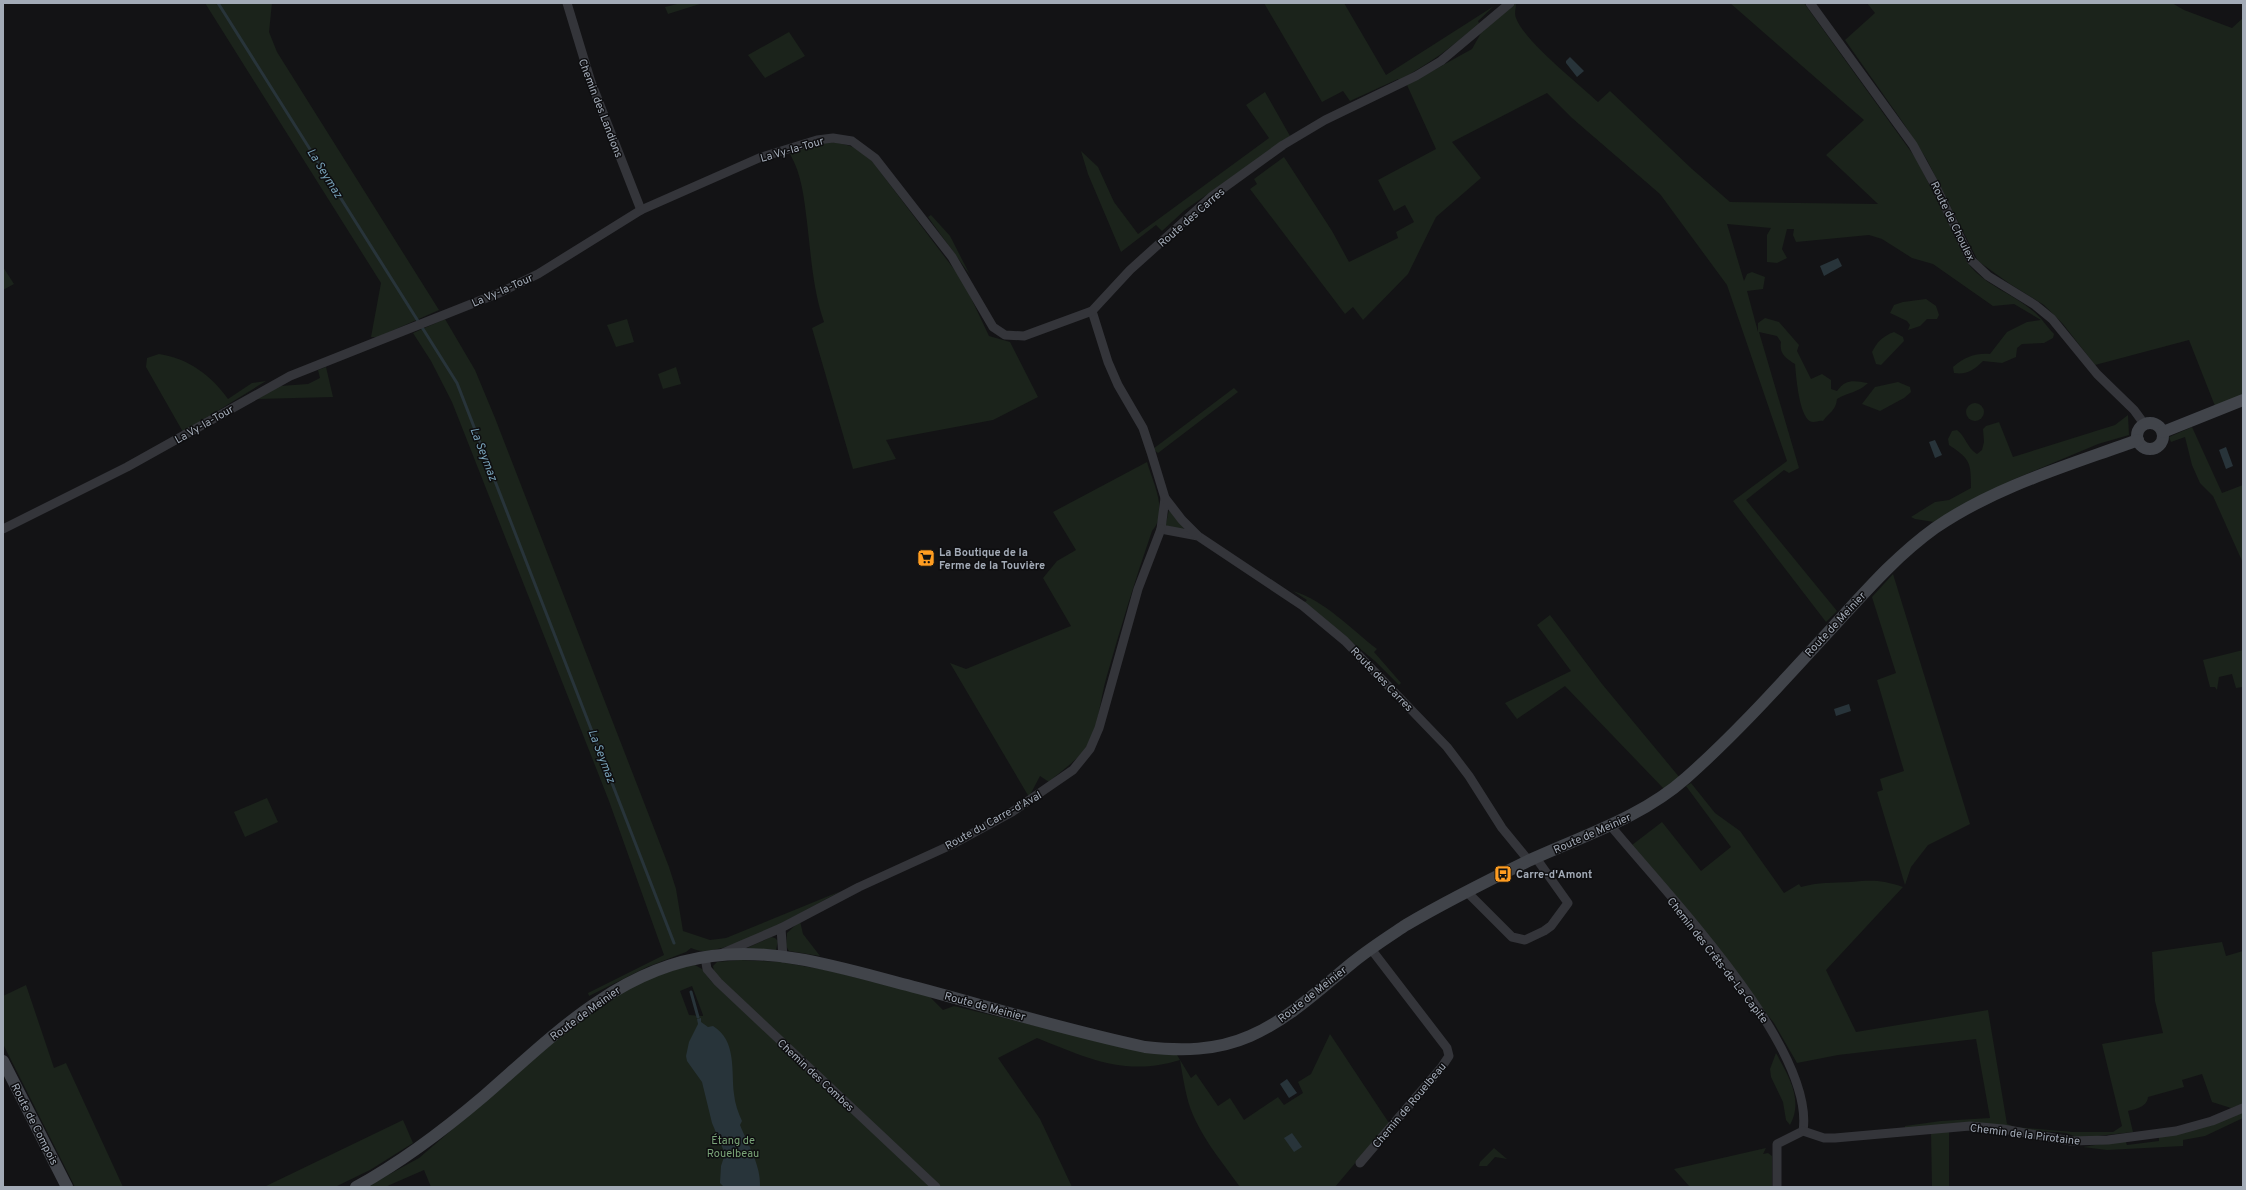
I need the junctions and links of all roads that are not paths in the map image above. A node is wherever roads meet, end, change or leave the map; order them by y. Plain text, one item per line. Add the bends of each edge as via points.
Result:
1 (567, 3) edge
2 (1510, 3) edge
3 (1810, 3) edge
4 (641, 210) junction
5 (1092, 311) junction
6 (2243, 400) edge
7 (2145, 425) junction
8 (2163, 432) junction
9 (2138, 440) junction
10 (1165, 498) junction
11 (3, 529) edge
12 (1161, 529) junction
13 (1198, 536) junction
14 (1610, 825) junction
15 (1532, 860) junction
16 (1467, 892) junction
17 (781, 928) junction
18 (1371, 949) junction
19 (719, 955) junction
20 (705, 957) junction
21 (783, 958) junction
22 (3, 1061) edge
23 (2243, 1108) edge
24 (1803, 1131) junction
25 (1360, 1163) dead end
26 (67, 1187) edge
27 (356, 1187) edge
28 (936, 1187) edge
29 (1777, 1187) edge

1 - 4 street, Chemin des Landions via 590,82
2 - 5 street, Route des Carres via 1441,61 1416,76 1325,120 1283,145 1211,197 1130,270
3 - 7 street, Route de Choulex via 1913,145 1971,260 1988,276 2035,305 2052,319 2097,374 2134,410
4 - 5 street, La Vy-la-Tour via 774,152 817,140 847,140 856,143 874,158 901,192 952,257 988,320 1000,333 1010,337 1024,336
4 - 11 street, La Vy-la-Tour via 525,280 499,293 268,387 127,468
5 - 10 street, Route des Carres via 1118,385 1143,428
6 - 8 street
7 - 8 street via 2153,423
7 - 9 street via 2138,431
8 - 9 street via 2163,441 2157,448 2143,447
9 - 14 street, Route de Meinier via 1984,499 1928,533 1885,571 1706,760 1652,804
10 - 12 street, Route des Carres
10 - 13 street, Route des Carres
12 - 13 street, Route des Carres
12 - 17 street, Route du Carre-d'Aval via 1138,589 1099,728 1090,749 1079,764 1044,791 993,822
13 - 15 street, Route des Carres via 1303,606 1345,641 1447,747 1502,828
14 - 15 street, Route de Meinier
14 - 24 street, Chemin des Crêts-de-La-Capite via 1708,944 1768,1024 1788,1060 1802,1093 1805,1119
15 - 16 street, Route de Meinier
15 - 16 street, Route des Carres via 1568,903 1551,926 1537,935 1522,940 1512,937
16 - 18 street, Route de Meinier via 1409,924
17 - 19 street, Route du Carre-d'Aval
17 - 21 street
18 - 21 street, Route de Meinier via 1288,1016 1268,1028 1224,1045 1179,1050 1123,1042 853,971
18 - 25 street, Chemin de Rouelbeau via 1447,1048 1449,1056 1442,1068
19 - 20 street, Route de Meinier
19 - 21 street, Route de Meinier via 745,954
20 - 27 street, Route de Meinier via 679,963 644,976 598,1001 539,1047 438,1133
20 - 28 street, Chemin des Combes via 708,969 718,982
22 - 26 street, Route de Compois
23 - 24 street, Chemin de la Pirotaine via 2212,1121 2176,1131 2094,1141 2061,1140 2003,1129 1970,1126 1835,1138 1824,1138
24 - 29 street via 1777,1144

